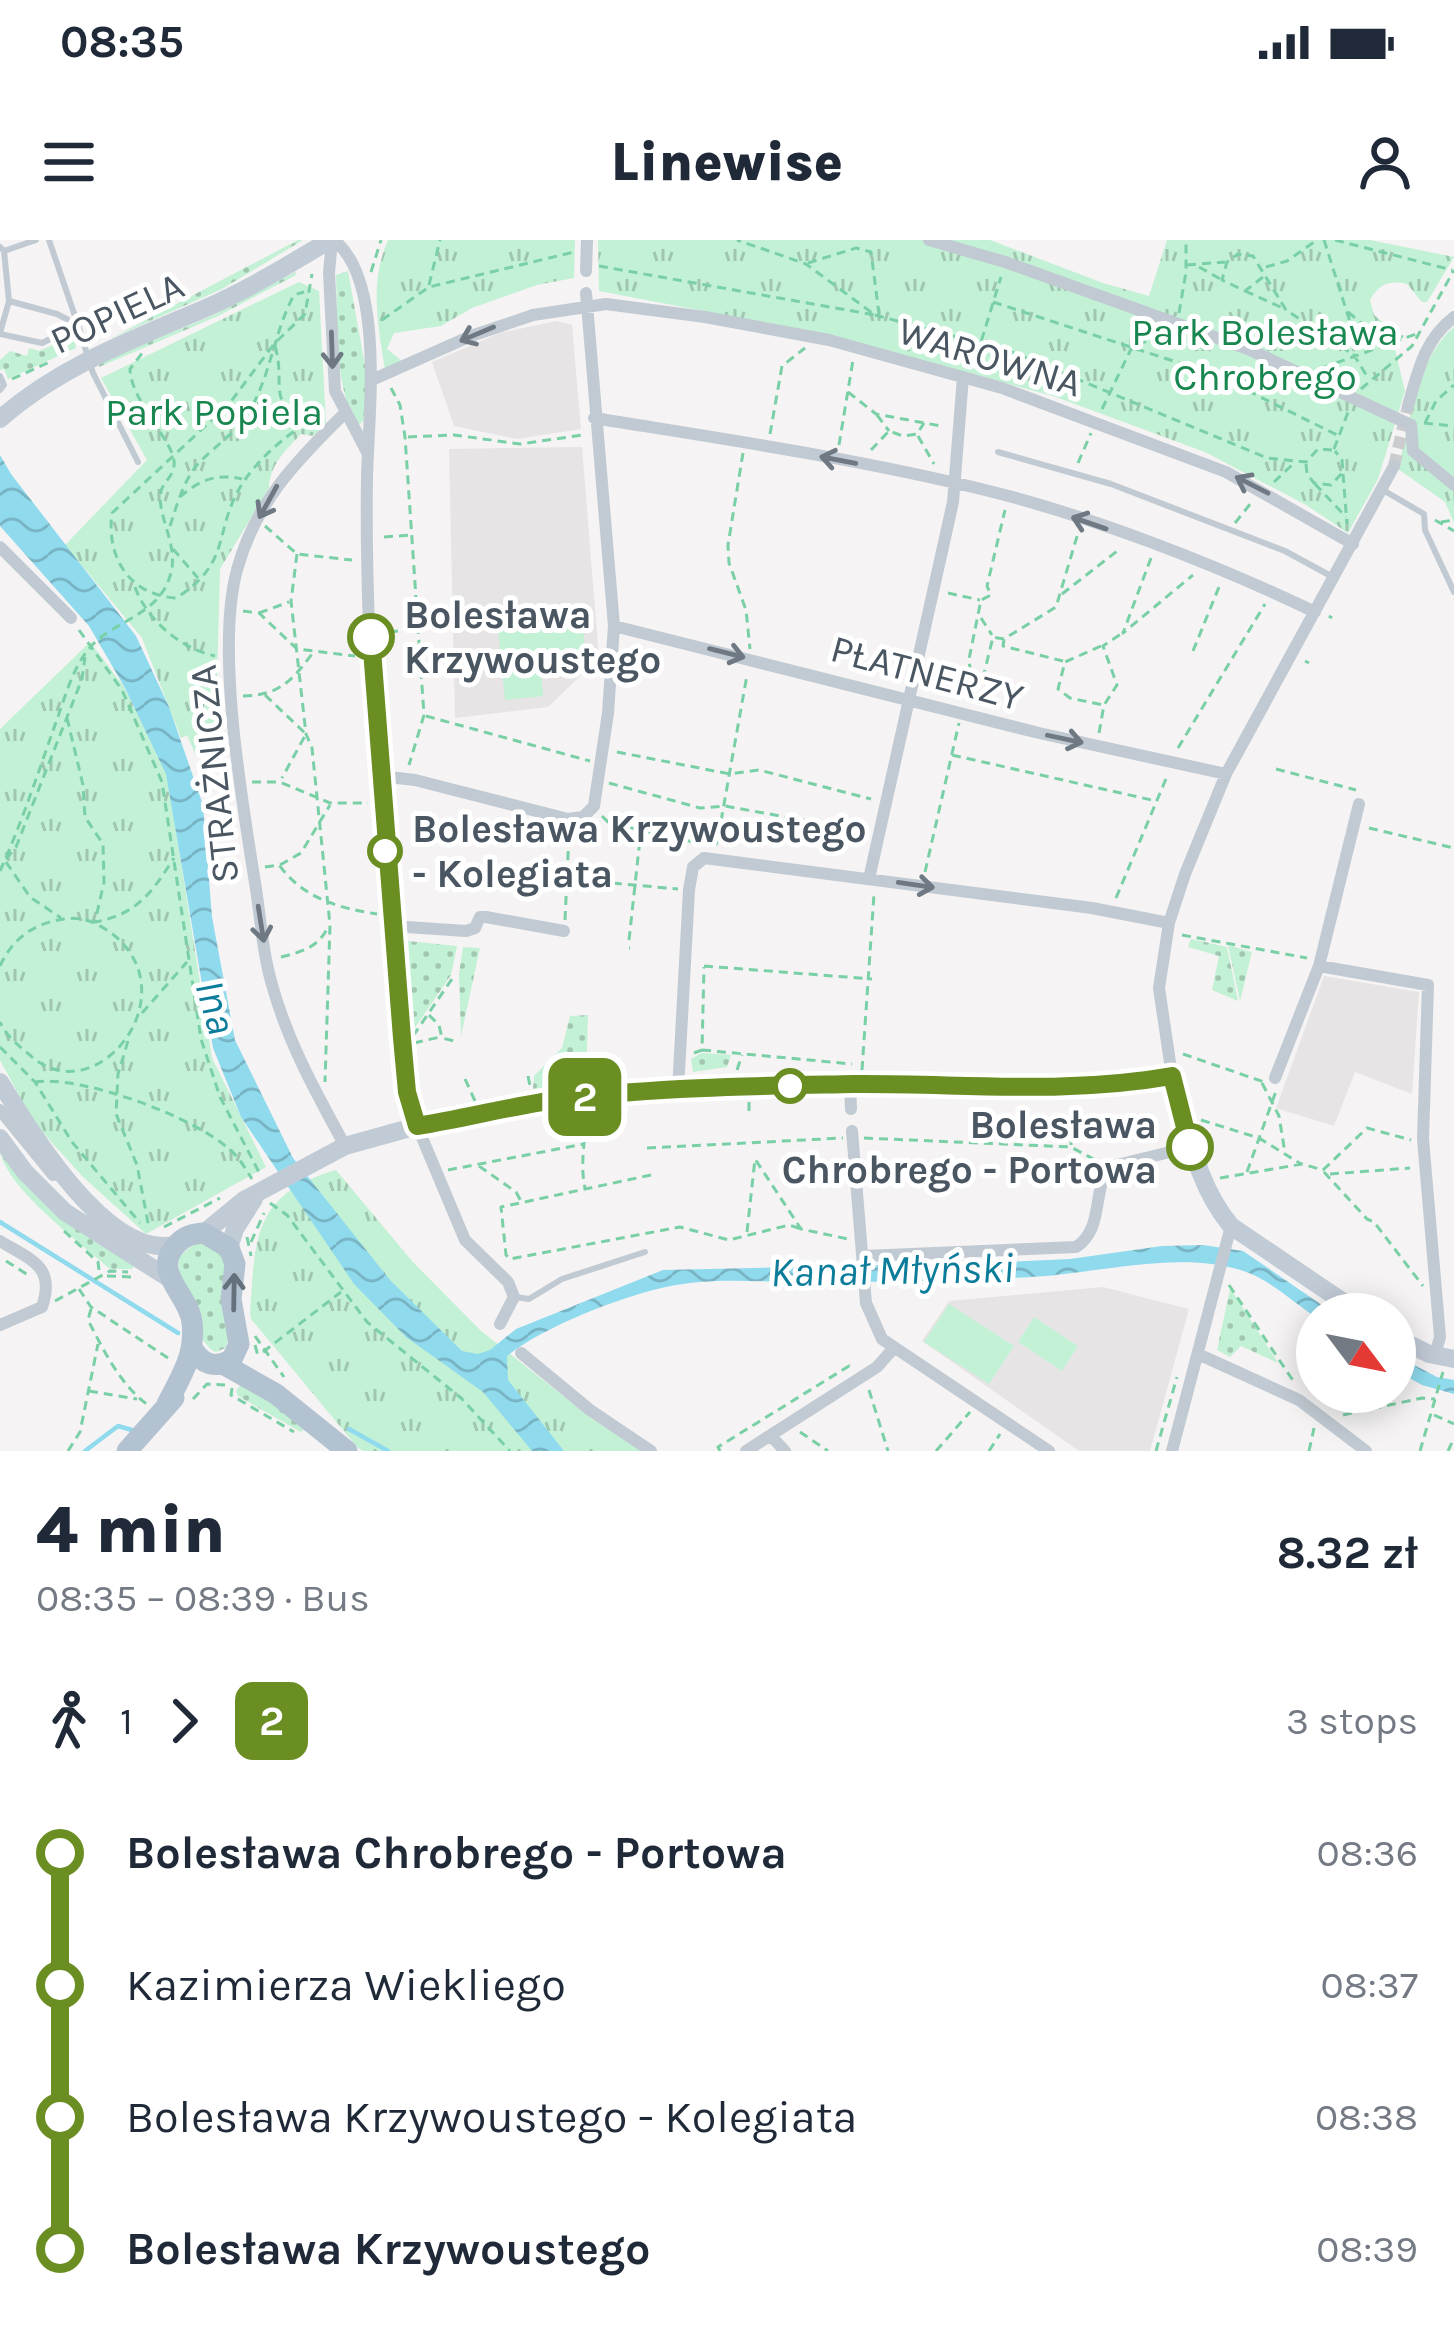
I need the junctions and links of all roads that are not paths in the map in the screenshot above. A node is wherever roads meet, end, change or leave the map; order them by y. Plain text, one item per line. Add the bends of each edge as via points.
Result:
1 (35, 240) edge
2 (49, 240) edge
3 (332, 240) edge
4 (587, 240) edge
5 (929, 240) edge
6 (2, 249) edge
7 (586, 267) road end
8 (585, 299) junction
9 (9, 301) junction
10 (3, 310) edge
11 (1454, 316) edge
12 (78, 325) junction
13 (0, 333) edge
14 (91, 359) junction
15 (963, 377) junction
16 (380, 380) junction
17 (1408, 406) tunnel mouth
18 (344, 414) junction
19 (594, 418) junction
20 (0, 419) edge
21 (367, 452) junction
22 (998, 452) dead end
23 (139, 462) dead end
24 (1394, 466) tunnel mouth
25 (953, 483) junction
26 (1454, 485) edge
27 (1384, 490) junction
28 (1354, 544) junction
29 (0, 547) edge
30 (1334, 578) junction
31 (1454, 592) edge
32 (1325, 615) junction
33 (71, 619) road end
34 (614, 626) junction
35 (911, 700) junction
36 (1226, 774) junction
37 (380, 776) junction
38 (1360, 804) road end
39 (872, 883) junction
40 (1169, 923) junction
41 (392, 926) junction
42 (564, 931) road end
43 (1320, 963) junction
44 (1172, 1076) junction
45 (856, 1079) junction
46 (1269, 1080) road end
47 (0, 1082) edge
48 (678, 1090) junction
49 (851, 1109) dead end
50 (0, 1110) edge
51 (417, 1126) junction
52 (852, 1134) road end
53 (0, 1138) edge
54 (345, 1146) junction
55 (1190, 1147) junction
56 (260, 1188) junction
57 (74, 1190) junction
58 (1231, 1226) junction
59 (204, 1233) junction
60 (0, 1240) edge
61 (240, 1240) junction
62 (177, 1244) junction
63 (645, 1252) dead end
64 (864, 1260) junction
65 (170, 1279) junction
66 (1329, 1293) edge
67 (514, 1297) junction
68 (0, 1324) edge
69 (500, 1324) dead end
70 (248, 1344) junction
71 (893, 1348) junction
72 (193, 1349) junction
73 (1416, 1350) edge
74 (521, 1353) dead end
75 (1198, 1354) junction
76 (1443, 1366) edge
77 (210, 1370) junction
78 (276, 1394) junction
79 (153, 1410) junction
80 (771, 1436) junction
81 (130, 1448) edge
82 (346, 1451) edge
83 (651, 1451) edge
84 (746, 1451) edge
85 (785, 1451) edge
86 (1048, 1451) edge
87 (1172, 1451) edge
88 (1366, 1451) edge

1 - 6 lane
2 - 12 lane
3 - 14 street, POPIELA
3 - 16 street via 356,272
3 -> 18 street via 332,369
4 - 7 street
5 - 26 street via 1248,349 1418,424 1413,451
6 - 9 lane
8 - 15 street, WAROWNA via 818,338
8 -> 16 street, WAROWNA via 504,323
8 - 19 street
9 - 10 lane
9 - 12 lane
10 - 13 lane
11 - 17 street via 1427,345
12 - 13 lane via 42,343
12 - 14 lane
14 - 20 street, POPIELA
14 - 23 lane
15 - 25 street
28 -> 15 street, WAROWNA via 1188,456
16 - 21 street
18 - 21 street
18 -> 54 street, STRAŻNICZA via 289,467 247,542 236,574 231,657 266,960 298,1062
25 -> 19 street
19 - 34 street
21 - 37 street
22 - 30 lane via 1232,530
24 - 27 street
32 -> 25 street via 1087,522
25 - 35 street
27 - 28 street
27 - 31 lane via 1424,514
28 - 30 street
29 - 33 street
30 - 32 street
32 - 36 street
34 -> 35 street, PŁATNERZY
34 - 37 street via 595,806 583,817 567,823
35 -> 36 street, PŁATNERZY
35 - 39 street
36 - 40 street
37 - 41 street
38 - 43 street
39 -> 40 street
39 - 48 street via 717,851 693,867
40 - 44 street via 1159,988
41 - 42 street via 466,932 487,917
41 - 51 street
43 - 46 street
43 - 76 street via 1428,985 1423,1144
44 - 45 street via 1041,1088
44 - 55 street
45 - 48 street
45 - 49 street
47 - 57 street
48 - 51 street via 565,1099
50 - 57 street
51 - 54 street
51 - 67 street via 465,1240
52 - 64 street
53 - 65 street via 65,1212
54 - 56 street
55 - 58 street
55 - 64 street via 1109,1167 1090,1234 1076,1247
56 - 59 street
56 - 61 street via 235,1228
57 - 62 street via 144,1243
58 - 66 street
58 - 75 street
59 - 61 main road
59 - 62 main road
60 - 68 street via 36,1264 48,1290 42,1307
70 -> 61 main road via 231,1299
62 - 65 main road
63 - 67 lane via 562,1279 529,1299
64 - 71 street via 875,1328
65 - 72 main road via 190,1313
67 - 69 street
70 - 77 main road
70 - 78 main road via 242,1354
71 - 80 street via 877,1367
71 - 86 street
72 - 77 main road
72 - 79 main road
73 - 76 street
74 - 83 street
75 - 87 street
75 - 88 street via 1299,1400
77 - 78 main road
77 - 79 main road
78 - 82 main road
79 - 81 main road
80 - 84 street
80 - 85 street

